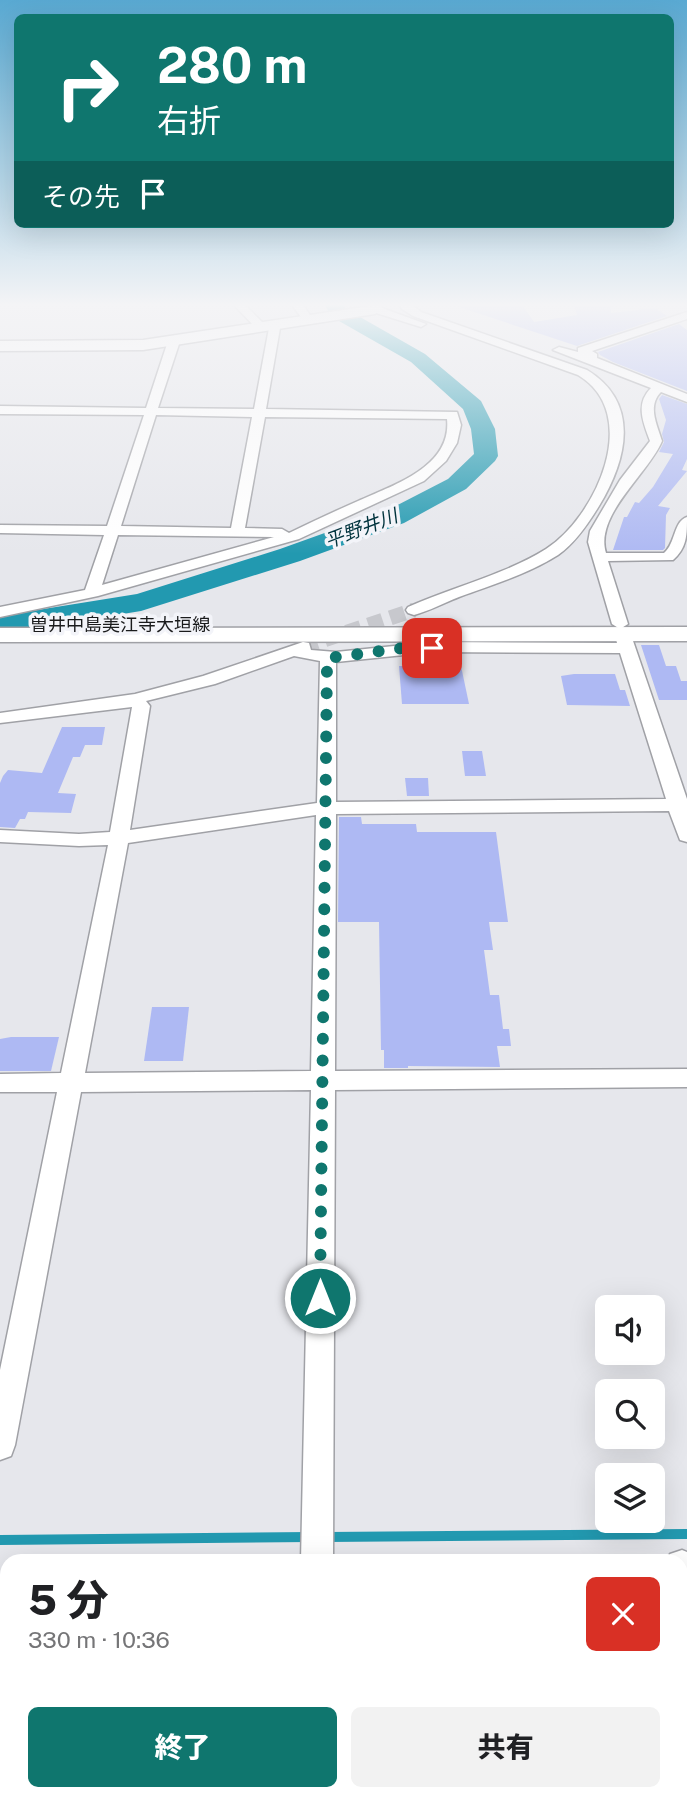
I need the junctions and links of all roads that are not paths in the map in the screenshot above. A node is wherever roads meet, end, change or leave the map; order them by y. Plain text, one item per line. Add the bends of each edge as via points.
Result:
1 (159, 386) edge
2 (264, 386) edge
3 (600, 386) edge
4 (659, 387) joint
5 (683, 393) edge
6 (0, 410) edge
7 (151, 412) junction
8 (259, 413) junction
9 (687, 521) edge
10 (0, 529) edge
11 (111, 530) junction
12 (237, 532) junction
13 (294, 536) junction
14 (600, 557) junction
15 (92, 593) junction
16 (415, 610) tunnel mouth
17 (0, 612) edge
18 (687, 623) edge
19 (0, 625) edge
20 (238, 630) junction
21 (687, 634) edge
22 (0, 635) edge
23 (623, 635) junction
24 (328, 658) junction
25 (135, 699) junction
26 (0, 718) edge
27 (682, 805) edge
28 (325, 808) junction
29 (0, 836) edge
30 (687, 836) edge
31 (119, 838) junction
32 (687, 1079) edge
33 (321, 1081) junction
34 (0, 1083) edge
35 (69, 1083) junction
36 (0, 1445) edge
37 (317, 1554) edge

1 - 7 street
2 - 8 street
3 - 16 street via 614,409 619,436 614,460 579,527 555,551
4 - 5 street
4 - 14 street via 649,397 647,414 656,441 597,531
6 - 7 street
7 - 8 street
7 - 11 street
8 - 12 street
8 - 13 street via 453,415 456,429 449,448 419,478
9 - 14 street via 676,551 668,557
10 - 11 street
11 - 12 street
11 - 15 street
12 - 13 street
13 - 15 street
14 - 23 street
15 - 17 street
18 - 23 main road
19 - 20 main road, 曽井中島美江寺大垣線
20 - 22 main road, 曽井中島美江寺大垣線
20 - 23 main road
21 - 23 main road
23 - 24 street via 404,648
23 - 27 street
24 - 25 street via 307,656 298,648 209,680
24 - 28 street
25 - 26 street
25 - 31 street via 141,706
27 - 28 street
27 - 30 street
28 - 31 street
28 - 33 street
29 - 31 street
31 - 35 street
32 - 33 street
33 - 35 street
33 - 37 street
34 - 35 street
35 - 36 street

